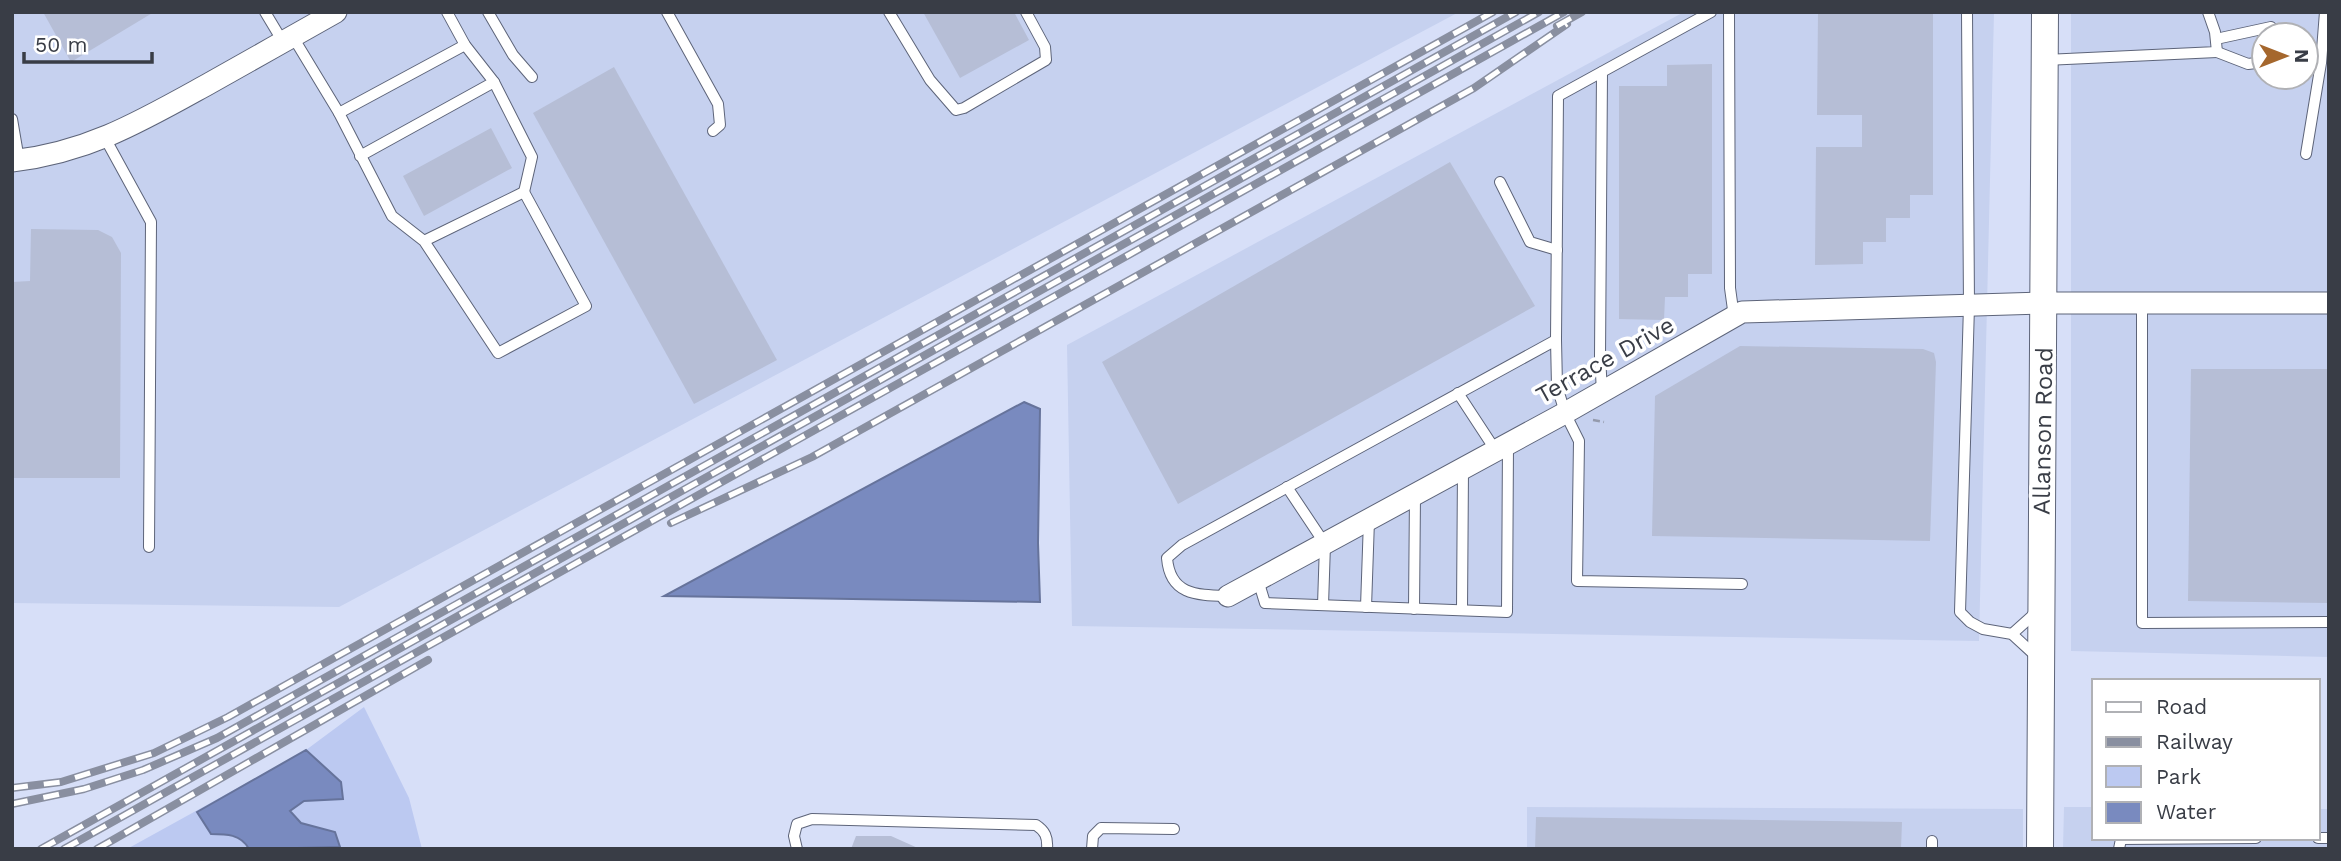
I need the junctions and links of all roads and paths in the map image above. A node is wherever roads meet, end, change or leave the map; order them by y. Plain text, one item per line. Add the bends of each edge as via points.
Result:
1 (265, 12) edge
2 (336, 12) edge
3 (447, 12) edge
4 (488, 12) edge
5 (667, 12) edge
6 (889, 12) edge
7 (1026, 12) edge
8 (1711, 12) edge
9 (1729, 12) edge
10 (1967, 12) edge
11 (2045, 12) edge
12 (2207, 12) edge
13 (2325, 12) edge
14 (2250, 32) edge
15 (288, 39) junction
16 (2216, 39) junction
17 (465, 45) junction
18 (2217, 52) junction
19 (2045, 60) junction
20 (2250, 64) edge
21 (1602, 72) junction
22 (532, 78) dead end
23 (494, 82) junction
24 (339, 113) junction
25 (12, 119) edge
26 (713, 131) dead end
27 (106, 138) junction
28 (2306, 154) dead end
29 (360, 156) junction
30 (16, 160) edge
31 (1500, 183) dead end
32 (524, 192) junction
33 (424, 241) junction
34 (1557, 250) junction
35 (2045, 303) junction
36 (2142, 303) junction
37 (2329, 303) edge
38 (1969, 306) junction
39 (1734, 317) junction
40 (1556, 340) junction
41 (1602, 392) junction
42 (1458, 393) junction
43 (1565, 413) junction
44 (1593, 421) dead end
45 (1604, 422) dead end
46 (1502, 448) junction
47 (1463, 468) junction
48 (1287, 487) junction
49 (1415, 495) junction
50 (1369, 520) junction
51 (1325, 544) junction
52 (149, 547) dead end
53 (1258, 580) junction
54 (1742, 584) dead end
55 (1228, 596) joint
56 (2042, 600) junction
57 (1323, 605) junction
58 (1366, 607) junction
59 (1414, 609) junction
60 (1462, 610) junction
61 (2329, 622) edge
62 (2012, 634) junction
63 (2041, 662) junction
64 (1174, 829) dead end
65 (797, 849) edge
66 (1047, 849) edge
67 (1092, 849) edge
68 (2040, 849) edge

1 - 15 lane
2 - 15 street
3 - 17 lane
4 - 22 lane
5 - 26 lane via 718,104 720,125
6 - 7 lane via 930,80 956,110 1046,60 1045,47
8 - 21 lane
9 - 39 lane via 1730,288
10 - 38 lane
11 - 19 street, Allanson Road
12 - 16 lane
13 - 28 lane
14 - 16 lane
15 - 24 lane
15 - 27 street
16 - 18 lane
17 - 23 lane
17 - 24 lane
18 - 19 lane
18 - 20 lane
19 - 35 street, Allanson Road
21 - 34 lane via 1558,96
21 - 41 lane
23 - 29 lane
23 - 32 lane via 531,157
24 - 29 lane
25 - 30 lane
27 - 30 street
27 - 52 lane via 151,222
29 - 33 lane via 392,216
31 - 34 lane via 1530,242
32 - 33 lane
32 - 33 lane via 586,306 498,353
34 - 40 lane
35 - 36 street, Terrace Drive
35 - 38 street, Terrace Drive
35 - 56 street, Allanson Road
36 - 37 street, Terrace Drive
36 - 61 lane via 2142,623
38 - 39 street, Terrace Drive via 1776,310
38 - 62 lane via 1960,612 1983,629
39 - 41 street, Terrace Drive
40 - 42 lane
40 - 43 lane via 1557,386
41 - 43 street, Terrace Drive
42 - 46 lane
42 - 48 lane
43 - 46 street, Terrace Drive
43 - 54 lane via 1579,441 1577,581
44 - 45 path
46 - 47 street, Terrace Drive
46 - 60 lane via 1507,612
47 - 49 street, Terrace Drive
47 - 60 lane
48 - 51 lane
48 - 55 lane via 1182,545 1167,558 1175,585 1208,596
49 - 50 street, Terrace Drive
49 - 59 lane
50 - 51 street, Terrace Drive
50 - 58 lane
51 - 53 street, Terrace Drive
51 - 57 lane
53 - 55 street, Terrace Drive
53 - 57 lane via 1265,603
56 - 62 lane
56 - 63 street, Allanson Road
57 - 58 lane
58 - 59 lane
59 - 60 lane
62 - 63 lane
63 - 68 street, Allanson Road
64 - 67 lane via 1101,828 1093,836
65 - 66 lane via 797,824 812,819 1036,825 1044,830

